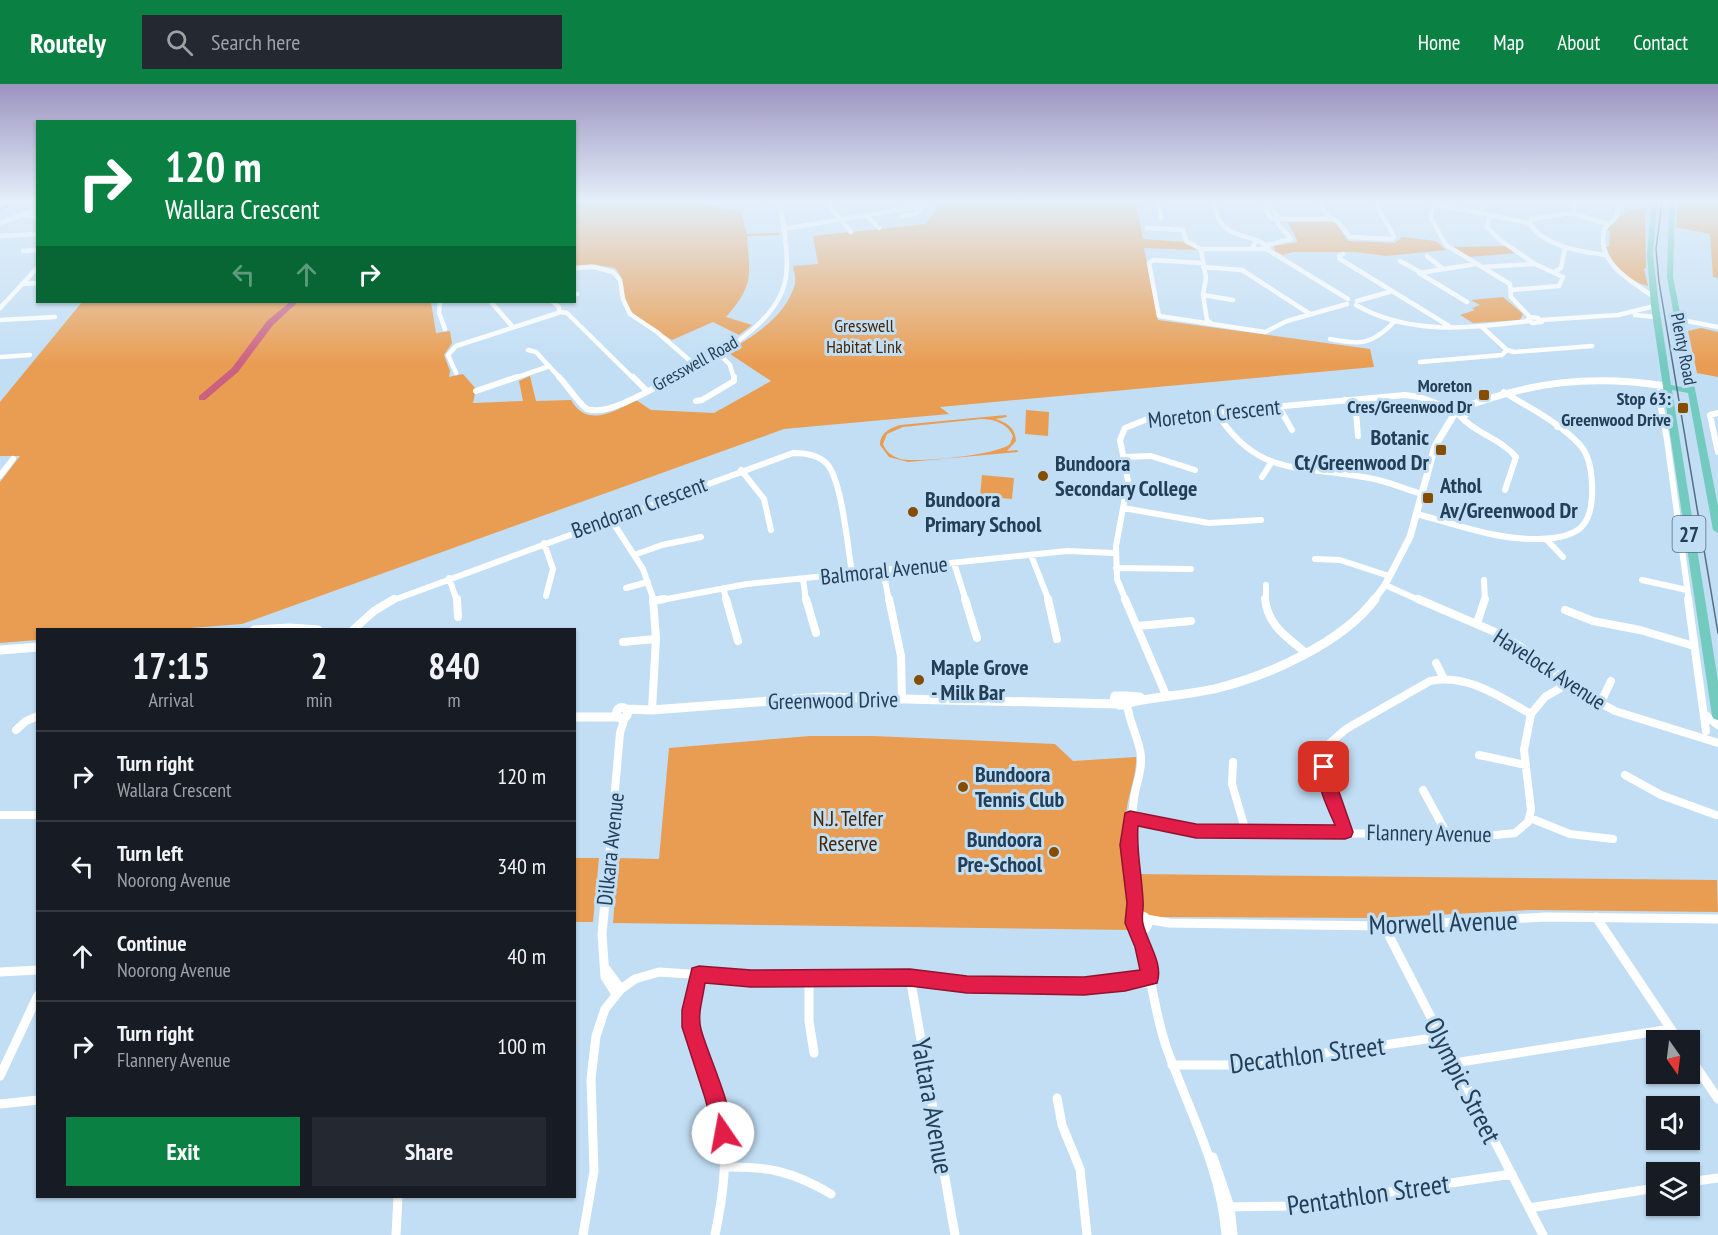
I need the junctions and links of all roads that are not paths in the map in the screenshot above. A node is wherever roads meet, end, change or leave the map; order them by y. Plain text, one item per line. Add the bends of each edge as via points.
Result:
1 (785, 257) edge
2 (1202, 257) edge
3 (1282, 257) edge
4 (1339, 257) edge
5 (1428, 257) edge
6 (1465, 257) edge
7 (1529, 257) edge
8 (1563, 257) edge
9 (1606, 257) edge
10 (1651, 257) edge
11 (1669, 257) edge
12 (1400, 261) dead end
13 (1534, 264) junction
14 (1203, 265) junction
15 (1480, 265) junction
16 (576, 268) edge
17 (1442, 268) junction
18 (36, 269) edge
19 (1556, 271) junction
20 (1420, 272) junction
21 (1628, 280) junction
22 (36, 283) edge
23 (22, 284) junction
24 (1653, 288) junction
25 (1389, 289) junction
26 (1512, 290) junction
27 (1203, 295) junction
28 (1654, 297) junction
29 (1233, 300) dead end
30 (1347, 302) junction
31 (1467, 302) dead end
32 (440, 303) edge
33 (492, 303) edge
34 (554, 303) edge
35 (1356, 303) junction
36 (1655, 306) junction
37 (0, 308) edge
38 (558, 311) junction
39 (1310, 314) junction
40 (1617, 315) junction
41 (55, 317) dead end
42 (1666, 318) junction
43 (1530, 319) junction
44 (0, 320) edge
45 (1394, 322) junction
46 (1212, 324) junction
47 (512, 326) junction
48 (1449, 326) junction
49 (1482, 327) junction
50 (1718, 327) edge
51 (445, 329) dead end
52 (1330, 339) dead end
53 (1592, 346) dead end
54 (528, 350) dead end
55 (1507, 350) junction
56 (718, 352) junction
57 (30, 355) dead end
58 (0, 357) edge
59 (1420, 362) dead end
60 (695, 364) junction
61 (547, 367) junction
62 (456, 373) dead end
63 (1662, 388) junction
64 (646, 390) junction
65 (1692, 391) junction
66 (476, 392) dead end
67 (1504, 392) junction
68 (1345, 400) junction
69 (700, 401) dead end
70 (1664, 402) junction
71 (1279, 406) junction
72 (1216, 412) junction
73 (1718, 413) edge
74 (1458, 414) junction
75 (1638, 416) dead end
76 (1662, 421) junction
77 (1582, 422) dead end
78 (1557, 427) junction
79 (1292, 430) dead end
80 (1358, 436) dead end
81 (1718, 452) edge
82 (1123, 457) junction
83 (13, 459) dead end
84 (1271, 464) junction
85 (741, 470) junction
86 (1195, 470) dead end
87 (0, 476) edge
88 (1262, 477) dead end
89 (1505, 490) dead end
90 (1422, 494) junction
91 (1124, 508) junction
92 (1417, 514) junction
93 (609, 518) junction
94 (1261, 520) dead end
95 (771, 530) dead end
96 (1718, 530) edge
97 (701, 537) dead end
98 (1546, 539) junction
99 (544, 543) junction
100 (1681, 551) junction
101 (1115, 553) junction
102 (1692, 553) junction
103 (634, 555) junction
104 (1031, 555) junction
105 (1563, 557) dead end
106 (1315, 559) dead end
107 (954, 563) junction
108 (1116, 568) junction
109 (1191, 569) dead end
110 (883, 570) junction
111 (852, 573) junction
112 (1389, 576) junction
113 (449, 578) junction
114 (802, 579) junction
115 (1484, 580) dead end
116 (1642, 580) dead end
117 (648, 582) junction
118 (1266, 585) dead end
119 (1385, 585) junction
120 (626, 588) dead end
121 (723, 588) junction
122 (1687, 590) junction
123 (546, 596) dead end
124 (654, 600) junction
125 (1565, 610) dead end
126 (458, 617) dead end
127 (1191, 621) dead end
128 (1477, 623) junction
129 (1138, 626) junction
130 (355, 628) edge
131 (816, 633) dead end
132 (977, 638) dead end
133 (655, 639) junction
134 (1057, 639) dead end
135 (738, 640) dead end
136 (623, 642) dead end
137 (1694, 646) junction
138 (36, 647) edge
139 (0, 650) edge
140 (1306, 653) junction
141 (1436, 663) dead end
142 (1443, 677) junction
143 (1611, 681) dead end
144 (1716, 682) edge
145 (1569, 683) junction
146 (1166, 695) junction
147 (902, 699) junction
148 (1122, 702) junction
149 (1600, 704) junction
150 (652, 710) junction
151 (622, 714) junction
152 (1531, 714) junction
153 (1704, 714) junction
154 (1718, 716) edge
155 (36, 717) edge
156 (576, 717) edge
157 (1718, 725) edge
158 (16, 730) dead end
159 (1706, 731) dead end
160 (1718, 743) edge
161 (1479, 755) dead end
162 (1233, 762) dead end
163 (1526, 765) junction
164 (1624, 775) dead end
165 (1423, 790) dead end
166 (1716, 814) dead end
167 (0, 815) edge
168 (36, 815) edge
169 (1130, 817) junction
170 (1530, 818) junction
171 (1246, 832) junction
172 (1345, 832) junction
173 (1447, 834) junction
174 (1613, 839) dead end
175 (1596, 918) junction
176 (1718, 919) edge
177 (1143, 923) junction
178 (1384, 926) junction
179 (36, 970) edge
180 (0, 972) edge
181 (699, 974) junction
182 (910, 977) junction
183 (809, 978) junction
184 (1151, 980) junction
185 (618, 992) junction
186 (36, 999) edge
187 (1671, 1029) joint
188 (1441, 1037) junction
189 (814, 1053) dead end
190 (1454, 1063) junction
191 (1172, 1065) junction
192 (1700, 1072) edge
193 (0, 1076) edge
194 (1057, 1098) dead end
195 (1718, 1099) edge
196 (36, 1100) edge
197 (0, 1104) edge
198 (725, 1167) junction
199 (1512, 1174) junction
200 (1718, 1178) edge
201 (1700, 1180) edge
202 (1646, 1190) edge
203 (831, 1194) dead end
204 (398, 1198) edge
205 (1227, 1207) junction
206 (1529, 1208) junction
207 (396, 1235) edge
208 (585, 1235) edge
209 (715, 1235) edge
210 (955, 1235) edge
211 (1087, 1235) edge
212 (1226, 1235) edge
213 (1233, 1235) edge
214 (1543, 1235) edge

1 - 56 street, Gresswell Road via 786,279 779,300 754,329
2 - 14 street
3 - 30 street
4 - 25 street
5 - 17 street
6 - 15 street
7 - 13 street
8 - 19 street via 1561,268
9 - 21 street
10 - 24 highway, Plenty Road / 27
11 - 42 highway, Plenty Road / 27
12 - 20 street
13 - 15 street
13 - 19 street
14 - 27 street
14 - 39 street via 1242,270
14 - 46 street via 1149,262 1159,316
15 - 17 street
15 - 26 street via 1506,280
16 - 60 street via 614,272 630,314
17 - 20 street
18 - 23 street
19 - 26 street via 1563,277 1559,286
20 - 31 street
21 - 24 street
21 - 28 street
22 - 23 street
23 - 37 street
24 - 28 highway, Plenty Road / 27
25 - 35 street
25 - 48 street
26 - 43 street via 1511,297
27 - 29 street
27 - 46 street via 1207,320
28 - 36 highway, Plenty Road / 27
30 - 35 street
30 - 39 street
32 - 51 street
33 - 47 street
34 - 38 street
35 - 45 street via 1366,312
36 - 40 street
36 - 42 highway, Plenty Road / 27
38 - 47 street
38 - 64 street via 567,314
39 - 46 street via 1265,332
40 - 42 street
40 - 43 street via 1541,320 1539,324
41 - 44 street
42 - 50 street
42 - 63 highway, Plenty Road / 27
42 - 65 highway, Plenty Road / 27
43 - 49 street
45 - 48 street via 1413,327
45 - 52 street via 1381,336 1363,344
47 - 62 street via 455,346 448,355
48 - 49 street
49 - 55 street
53 - 55 street
54 - 61 street, Gresswell Road via 536,352
55 - 59 street via 1502,355
56 - 60 street, Gresswell Road
56 - 69 street via 727,359 735,379
57 - 58 street
60 - 64 street, Gresswell Road
61 - 64 street, Gresswell Road via 590,410 609,409
61 - 66 street
63 - 65 highway
63 - 67 street, Greenwood Drive via 1633,379 1610,378 1540,384
63 - 70 highway, Plenty Road / 27
65 - 96 highway, Plenty Road / 27
67 - 74 street, Greenwood Drive
67 - 78 street
68 - 71 street, Moreton Crescent
68 - 74 street, Moreton Crescent via 1405,395 1439,404
68 - 80 street via 1356,412
70 - 76 street
70 - 102 highway, Plenty Road / 27
71 - 72 street, Moreton Crescent
71 - 79 street
72 - 82 street, Moreton Crescent via 1150,418 1129,425 1120,440
72 - 84 street via 1236,441
73 - 81 street via 1710,415
74 - 89 street, Moreton Crescent via 1499,439 1516,457
74 - 90 street, Greenwood Drive via 1435,446
75 - 76 street
76 - 100 street
77 - 78 street
78 - 98 street via 1578,443 1588,457 1592,508 1580,527
82 - 86 street via 1151,456
82 - 91 street, Moreton Crescent via 1128,481
83 - 87 street
84 - 88 street
84 - 90 street via 1371,478
85 - 93 street, Bendoran Crescent
85 - 95 street via 764,499
85 - 111 street, Bendoran Crescent via 792,453 812,455 829,465 835,476
90 - 92 street, Greenwood Drive
91 - 94 street via 1214,524
91 - 101 street, Moreton Crescent
92 - 98 street via 1502,537
92 - 112 street, Greenwood Drive
93 - 99 street, Bendoran Crescent
93 - 103 street
97 - 103 street
98 - 105 street
99 - 113 street, Bendoran Crescent
99 - 123 street via 555,570
100 - 102 street
100 - 122 street
101 - 104 street, Balmoral Avenue via 1077,550
101 - 108 street, Moreton Crescent
102 - 144 highway, Plenty Road / 27
103 - 117 street
104 - 107 street, Balmoral Avenue
104 - 134 street via 1049,601
106 - 112 street via 1340,560
107 - 110 street, Balmoral Avenue
107 - 132 street
108 - 109 street
108 - 129 street, Moreton Crescent
110 - 111 street, Balmoral Avenue
110 - 147 street via 901,656
111 - 114 street, Balmoral Avenue
112 - 119 street, Greenwood Drive
113 - 126 street via 457,596
113 - 130 street, Bendoran Crescent via 391,600
114 - 121 street, Balmoral Avenue
114 - 131 street
115 - 128 street via 1485,600
116 - 122 street
117 - 120 street
117 - 124 street
118 - 140 street via 1265,609 1269,618
119 - 128 street, Havelock Avenue
119 - 140 street, Greenwood Drive via 1351,626
121 - 124 street, Balmoral Avenue
121 - 135 street
122 - 137 street
124 - 133 street
125 - 137 street via 1593,621
127 - 129 street
128 - 145 street, Havelock Avenue via 1521,646
129 - 146 street, Moreton Crescent
133 - 136 street
133 - 150 street
137 - 153 street
138 - 139 street
140 - 146 street, Greenwood Drive via 1247,680
141 - 142 street
142 - 152 street via 1473,685
142 - 172 street via 1346,729 1330,743 1324,773
143 - 149 street
144 - 154 highway, Plenty Road / 27
145 - 149 street, Havelock Avenue
145 - 152 street via 1545,697
146 - 148 street, Greenwood Drive
147 - 148 street, Greenwood Drive
147 - 150 street, Greenwood Drive via 811,697
148 - 169 street via 1141,763
149 - 160 street, Havelock Avenue
150 - 151 street, Greenwood Drive
151 - 156 street, Greenwood Drive
151 - 185 street, Dilkara Avenue via 602,934 608,983
152 - 163 street via 1524,750
153 - 157 street
153 - 159 street
155 - 158 street
161 - 163 street
162 - 171 street via 1232,784
163 - 170 street
164 - 166 street via 1660,795
165 - 173 street
167 - 168 street
169 - 171 street, Flannery Avenue via 1184,830
169 - 177 street via 1129,861 1135,903
170 - 173 street, Flannery Avenue via 1521,830 1510,834
170 - 174 street via 1577,838
171 - 172 street, Flannery Avenue
172 - 173 street, Flannery Avenue
175 - 176 street, Morwell Avenue
175 - 178 street, Morwell Avenue
175 - 187 street
177 - 178 street, Morwell Avenue
177 - 184 street
178 - 188 street, Olympic Street
179 - 180 street
181 - 183 street
181 - 185 street via 651,973
181 - 198 street via 691,1027 720,1117
182 - 183 street
182 - 184 street via 980,985 1095,986
182 - 210 street, Yaltara Avenue
183 - 189 street
184 - 191 street
185 - 208 street via 601,1017 593,1060 594,1171
186 - 193 street
187 - 190 street
188 - 190 street, Olympic Street
188 - 191 street, Decathlon Street via 1239,1065
190 - 199 street, Olympic Street
191 - 205 street via 1201,1131
192 - 195 street
194 - 211 street via 1062,1125 1080,1169
196 - 197 street
198 - 203 street via 779,1169
198 - 209 street
199 - 205 street, Pentathlon Street via 1295,1206
199 - 206 street, Olympic Street
200 - 201 street
202 - 206 street
204 - 207 street
205 - 212 street
205 - 213 street
206 - 214 street, Olympic Street

